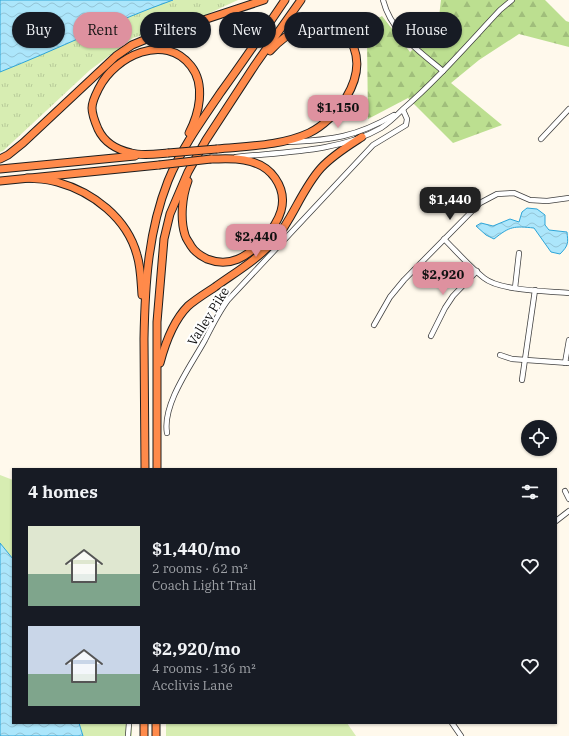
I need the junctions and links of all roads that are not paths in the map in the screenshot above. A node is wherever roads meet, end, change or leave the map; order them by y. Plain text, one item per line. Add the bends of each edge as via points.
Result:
1 (264, 0) edge
2 (285, 0) edge
3 (301, 0) edge
4 (382, 0) edge
5 (512, 0) edge
6 (255, 65) junction
7 (443, 71) junction
8 (569, 109) edge
9 (403, 110) junction
10 (564, 114) junction
11 (569, 119) edge
12 (362, 136) junction
13 (542, 139) dead end
14 (272, 144) junction
15 (168, 153) junction
16 (199, 154) junction
17 (180, 157) junction
18 (0, 159) edge
19 (210, 159) junction
20 (0, 169) edge
21 (27, 178) junction
22 (0, 181) edge
23 (569, 198) edge
24 (444, 239) junction
25 (520, 253) dead end
26 (477, 271) junction
27 (515, 288) junction
28 (535, 290) junction
29 (569, 293) edge
30 (144, 322) junction
31 (374, 325) dead end
32 (431, 336) dead end
33 (569, 340) edge
34 (500, 355) dead end
35 (524, 360) junction
36 (567, 363) edge
37 (158, 377) junction
38 (522, 380) dead end
39 (167, 433) dead end
40 (145, 458) junction
41 (142, 468) edge
42 (145, 468) edge
43 (157, 468) edge
44 (565, 491) dead end
45 (569, 499) edge
46 (569, 510) edge
47 (557, 520) edge
48 (129, 724) edge
49 (144, 724) edge
50 (156, 724) edge
51 (453, 724) edge
52 (128, 736) edge
53 (144, 736) edge
54 (156, 736) edge
55 (461, 736) edge

1 - 18 highway via 132,45 116,56 23,143
2 - 17 highway
3 - 6 highway
4 - 7 street via 398,31
5 - 7 street
6 - 14 highway via 288,35 311,25 326,25 338,29 348,38 355,50 356,67 353,80 348,94 336,112 308,133
6 - 16 highway
7 - 9 street
8 - 10 street
9 - 12 street via 381,128
9 - 14 street via 371,128 353,134 327,140
9 - 39 street, Valley Pike via 407,119 406,125 373,145 228,300 175,394 168,417
10 - 11 street
10 - 13 street
12 - 19 street via 335,145 300,151
12 - 37 highway via 321,169 289,221 264,252 188,307 178,319 164,348
14 - 15 highway, bridge
15 - 17 highway via 133,154 118,149 100,133 94,121 92,108 102,81 113,69 126,58 159,49 175,53 187,60 195,70 199,84 199,103 195,121
15 - 20 highway
16 - 19 highway via 186,186 183,216 185,236 193,250 204,258 216,262 229,262 253,250 271,231 280,217 282,196 275,178 259,165 243,160
16 - 37 highway via 179,191 164,239 157,322
17 - 30 highway via 169,180 152,231 147,262
19 - 21 highway, bridge
21 - 22 highway
21 - 30 highway via 56,181 75,188 95,198 122,225 137,254
23 - 24 street via 548,201 530,200 514,193 497,194 480,203
24 - 26 street
24 - 31 street via 390,297
25 - 27 street
26 - 27 street via 484,279 495,285
26 - 32 street via 453,296
27 - 28 street
28 - 29 street
28 - 35 street
30 - 40 highway
33 - 36 street
34 - 35 street
35 - 36 street
35 - 38 street
37 - 43 highway
40 - 41 highway
40 - 42 highway
44 - 45 street
46 - 47 street
48 - 52 street
49 - 53 highway
50 - 54 highway
51 - 55 street

